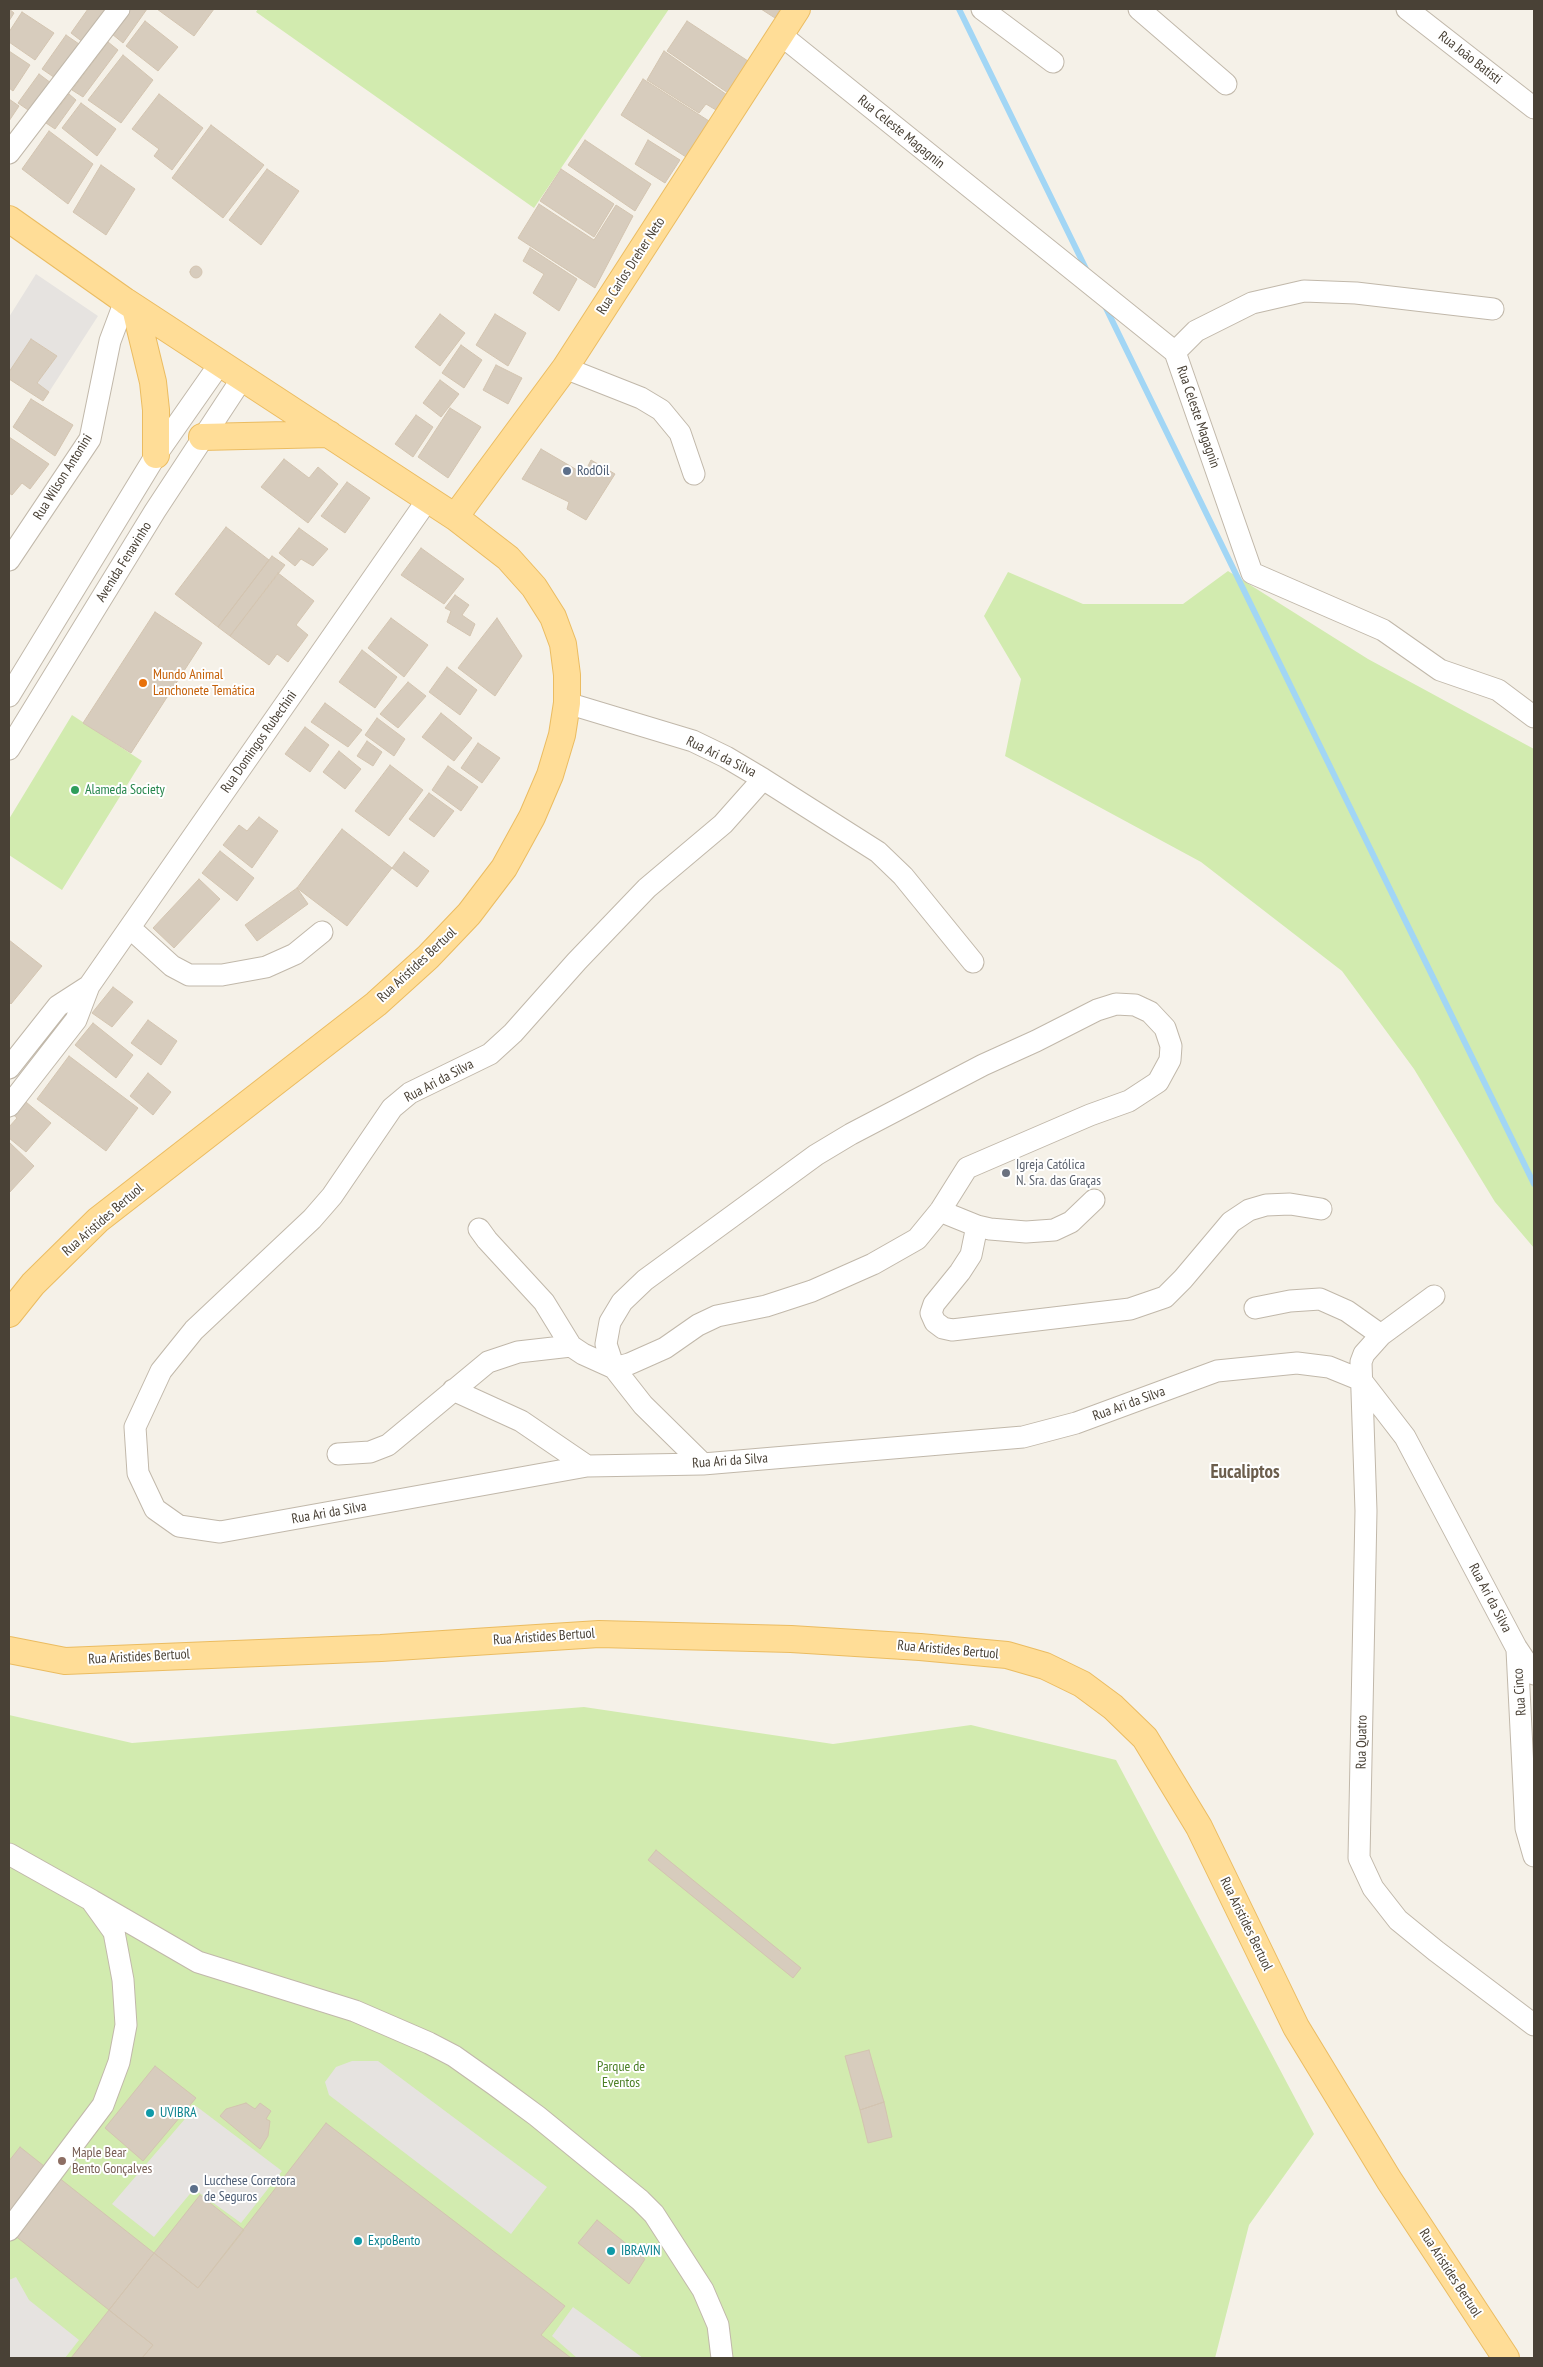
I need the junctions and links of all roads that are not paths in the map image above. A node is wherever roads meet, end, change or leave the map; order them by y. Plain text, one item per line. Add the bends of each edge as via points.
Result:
1 (119, 9) edge
2 (798, 9) edge
3 (982, 9) edge
4 (1139, 9) edge
5 (1406, 9) edge
6 (781, 35) junction
7 (1053, 62) dead end
8 (1226, 84) dead end
9 (1534, 108) edge
10 (9, 153) edge
11 (9, 219) edge
12 (130, 305) junction
13 (1493, 309) dead end
14 (1175, 352) junction
15 (221, 362) junction
16 (565, 368) junction
17 (243, 377) junction
18 (329, 434) junction
19 (202, 437) junction
20 (156, 455) junction
21 (694, 474) dead end
22 (130, 498) junction
23 (428, 499) junction
24 (155, 512) junction
25 (455, 516) junction
26 (9, 560) edge
27 (44, 638) junction
28 (68, 652) junction
29 (9, 696) edge
30 (567, 704) junction
31 (1534, 717) edge
32 (9, 749) edge
33 (764, 778) junction
34 (130, 928) junction
35 (322, 932) dead end
36 (973, 962) dead end
37 (89, 986) junction
38 (9, 1068) edge
39 (9, 1106) edge
40 (1094, 1200) dead end
41 (1321, 1209) dead end
42 (940, 1211) junction
43 (977, 1226) junction
44 (479, 1229) dead end
45 (1434, 1296) dead end
46 (1255, 1308) dead end
47 (9, 1314) edge
48 (1381, 1335) junction
49 (571, 1346) junction
50 (614, 1368) junction
51 (1360, 1380) junction
52 (453, 1390) junction
53 (338, 1454) dead end
54 (703, 1464) junction
55 (587, 1466) junction
56 (1516, 1647) junction
57 (9, 1650) edge
58 (1534, 1674) edge
59 (9, 1854) edge
60 (1534, 1856) edge
61 (91, 1900) junction
62 (1534, 2025) edge
63 (9, 2230) edge
64 (722, 2358) edge
65 (1506, 2358) edge

1 - 10 street
2 - 6 main road, Rua Carlos Dreher Neto
3 - 7 street
4 - 8 street
5 - 9 street, Rua João Batisti
6 - 14 street, Rua Celeste Magagnin
6 - 16 main road, Rua Carlos Dreher Neto
11 - 12 main road, Rua Aristides Bertuol
12 - 15 main road, Rua Aristides Bertuol
12 - 20 main road via 153,382
12 - 26 street, Rua Wilson Antonini via 110,341 90,439
13 - 14 street via 1356,293 1304,291 1252,302 1196,331
14 - 31 street, Rua Celeste Magagnin via 1252,573 1383,630 1440,670 1498,690
15 - 17 main road, Rua Aristides Bertuol
15 - 20 street, Avenida Fenavinho
16 - 21 street via 641,398 661,410 680,433
16 - 25 main road, Rua Carlos Dreher Neto
17 - 18 main road, Rua Aristides Bertuol
17 - 19 street, Avenida Fenavinho
18 - 19 main road
18 - 23 main road, Rua Aristides Bertuol
19 - 24 street, Avenida Fenavinho
20 - 22 street, Avenida Fenavinho
22 - 24 street
22 - 27 street, Avenida Fenavinho
23 - 25 main road, Rua Aristides Bertuol
23 - 34 street, Rua Domingos Rubechini
24 - 28 street, Avenida Fenavinho
25 - 30 main road, Rua Aristides Bertuol via 508,558 534,587 548,610 563,644
27 - 28 street
27 - 29 street, Avenida Fenavinho
28 - 32 street, Avenida Fenavinho
30 - 33 street, Rua Ari da Silva via 693,741
30 - 47 main road, Rua Aristides Bertuol via 550,775 532,818 504,868 469,914 376,1004 98,1220 33,1284
33 - 36 street via 878,852 903,876
33 - 55 street, Rua Ari da Silva via 723,824 647,888 490,1054 410,1093 392,1108 312,1220 194,1330 161,1371 135,1427 138,1473 155,1509 179,1526 220,1532
34 - 35 street via 172,966 189,976 222,975 266,967 295,954
34 - 37 street, Rua Domingos Rubechini
37 - 38 street, Rua Domingos Rubechini via 58,1006
37 - 39 street, Rua Domingos Rubechini via 76,1020
40 - 43 street via 1071,1222 1054,1230 1026,1232
41 - 43 street via 1290,1204 1249,1210 1231,1222 1165,1297 1130,1309 952,1330 943,1328 931,1313 934,1304 971,1255
42 - 43 street
42 - 50 street via 918,1239 873,1264 803,1294 717,1316 664,1348
42 - 50 street via 967,1168 1090,1115 1129,1102 1158,1082 1170,1060 1171,1046 1165,1028 1150,1012 1135,1005 1116,1004 1097,1010 982,1065 823,1151 672,1258 628,1297 610,1322 606,1344
44 - 49 street via 544,1302
45 - 48 street, Rua Quatro
46 - 48 street via 1320,1299 1347,1311
48 - 51 street, Rua Quatro via 1364,1354
49 - 50 street
49 - 52 street via 518,1352 488,1362
50 - 54 street via 643,1405
51 - 54 street, Rua Ari da Silva via 1329,1367 1297,1363 1217,1371 1076,1423 1023,1437
51 - 56 street, Rua Ari da Silva via 1405,1437
51 - 62 street, Rua Quatro via 1366,1512 1359,1858 1372,1888 1398,1920
52 - 53 street via 388,1445 370,1452
52 - 55 street via 521,1421
54 - 55 street, Rua Ari da Silva
56 - 58 street, Rua Ari da Silva
56 - 60 street, Rua Cinco via 1526,1828
57 - 65 main road, Rua Aristides Bertuol via 65,1661 381,1648 599,1634 791,1639 920,1647 1007,1655 1045,1666 1082,1684 1113,1707 1145,1738 1199,1827 1296,2027 1388,2180
59 - 61 street
61 - 63 street via 114,1932 124,1980 126,2025 119,2062 103,2105
61 - 64 street via 198,1962 372,2018 445,2051 495,2085 654,2214 703,2290 718,2325

